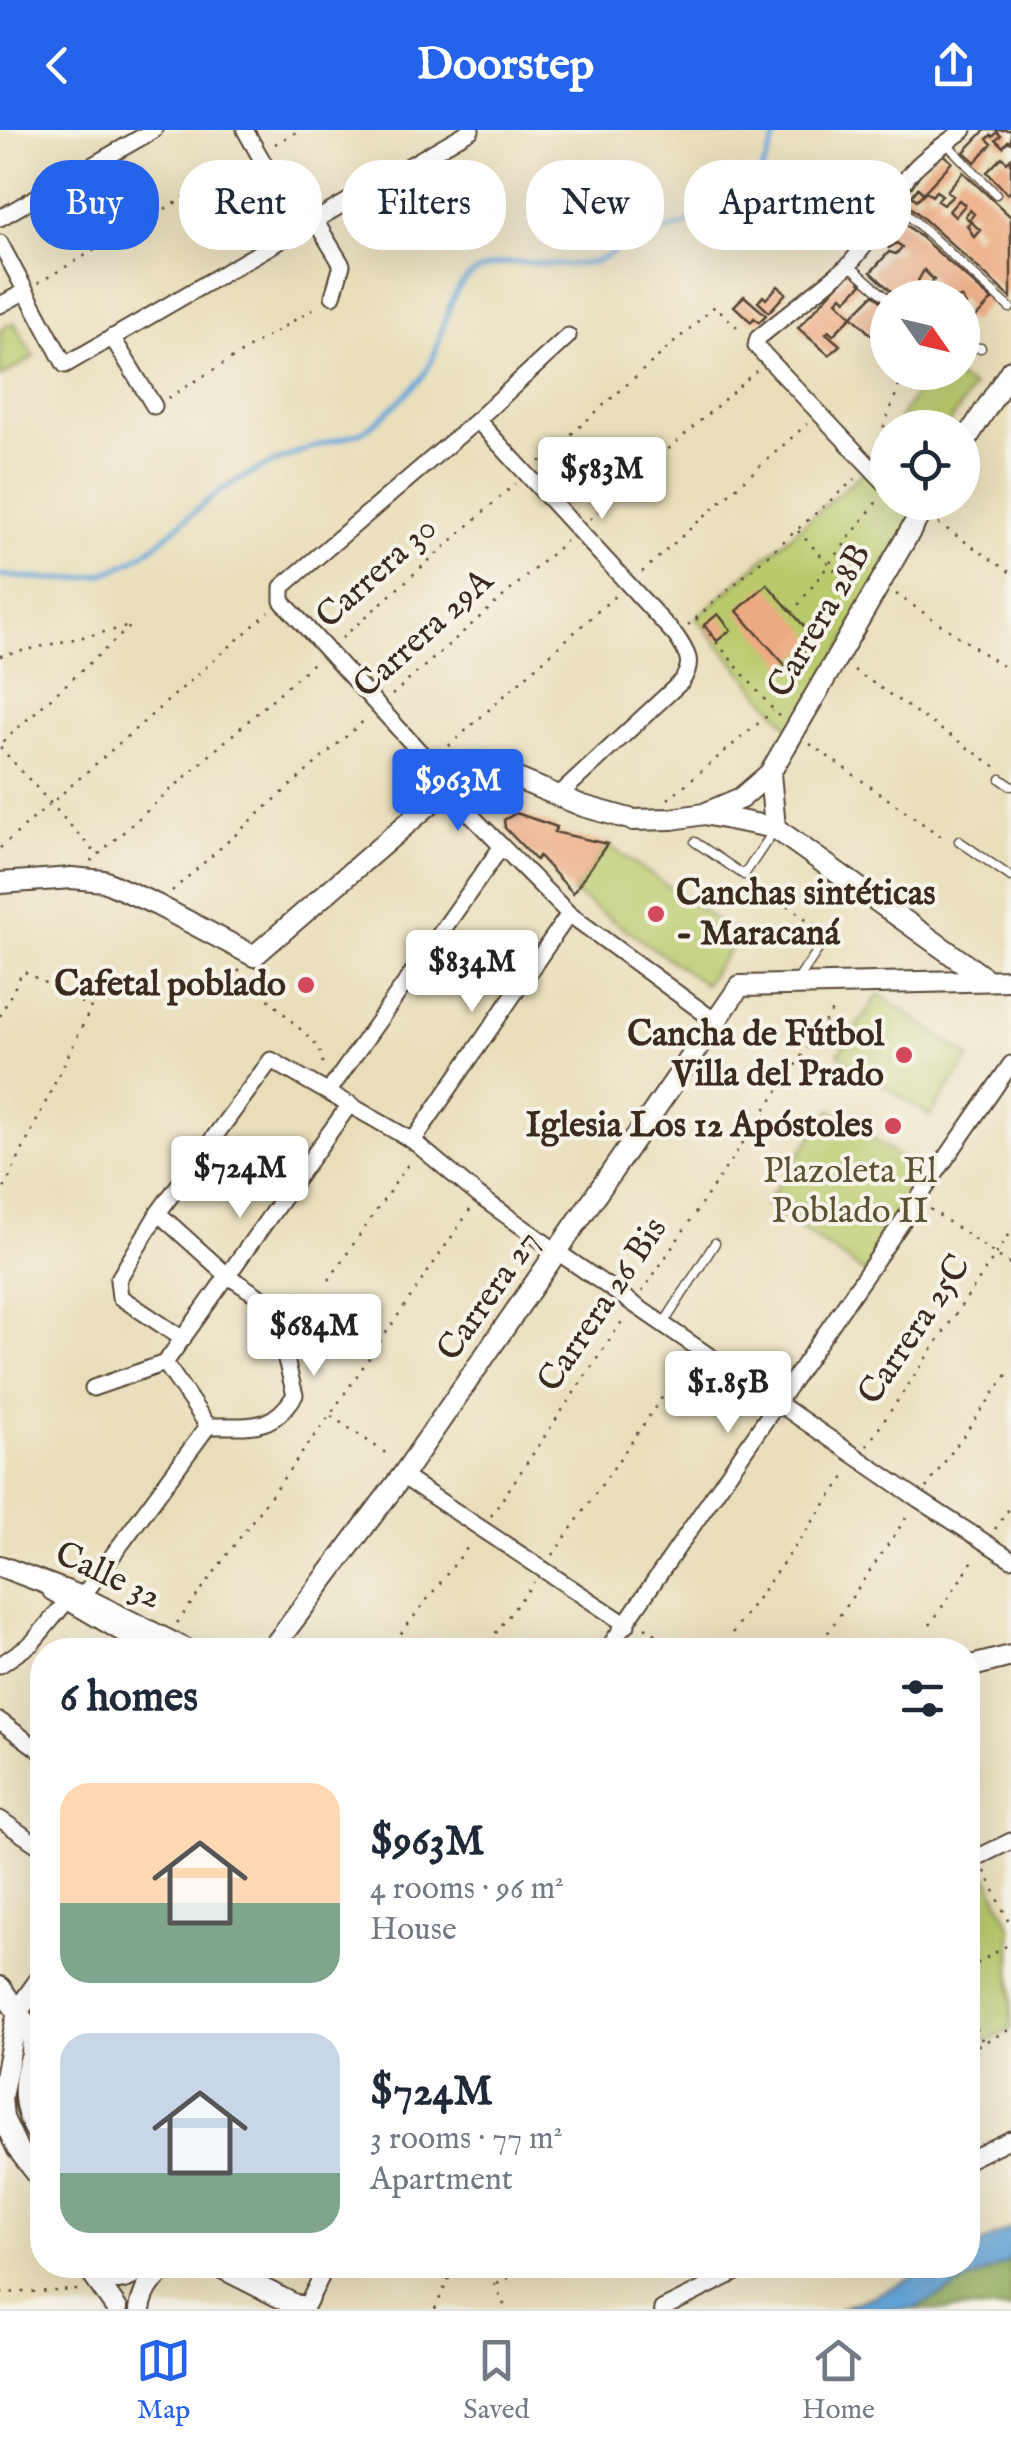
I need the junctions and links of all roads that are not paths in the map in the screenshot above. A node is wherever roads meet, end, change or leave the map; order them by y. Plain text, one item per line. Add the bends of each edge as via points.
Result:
1 (154, 130) edge
2 (245, 130) edge
3 (471, 130) edge
4 (964, 130) edge
5 (946, 143) junction
6 (263, 160) edge
7 (911, 172) edge
8 (996, 194) dead end
9 (0, 218) edge
10 (322, 218) edge
11 (911, 218) edge
12 (322, 241) edge
13 (0, 244) edge
14 (266, 250) edge
15 (861, 250) edge
16 (849, 265) junction
17 (870, 283) edge
18 (24, 292) junction
19 (333, 296) road end
20 (0, 305) edge
21 (1010, 308) edge
22 (568, 336) dead end
23 (112, 337) junction
24 (1011, 370) edge
25 (154, 406) road end
26 (980, 418) edge
27 (477, 420) junction
28 (870, 467) edge
29 (911, 520) edge
30 (770, 773) junction
31 (1003, 777) road end
32 (1011, 786) edge
33 (446, 790) junction
34 (556, 797) junction
35 (704, 814) junction
36 (775, 828) junction
37 (695, 842) dead end
38 (957, 844) road end
39 (502, 846) junction
40 (1011, 877) edge
41 (0, 883) edge
42 (569, 914) junction
43 (828, 935) road end
44 (986, 979) junction
45 (1011, 980) edge
46 (795, 984) junction
47 (715, 1021) junction
48 (1011, 1064) edge
49 (328, 1090) junction
50 (350, 1104) junction
51 (416, 1144) junction
52 (158, 1213) junction
53 (715, 1244) dead end
54 (559, 1253) junction
55 (228, 1276) junction
56 (664, 1324) junction
57 (183, 1339) junction
58 (165, 1363) junction
59 (93, 1388) dead end
60 (779, 1401) junction
61 (208, 1426) junction
62 (405, 1472) junction
63 (1011, 1558) edge
64 (0, 1566) edge
65 (74, 1597) junction
66 (629, 1621) junction
67 (43, 1638) edge
68 (147, 1638) edge
69 (280, 1638) edge
70 (617, 1638) edge
71 (30, 1650) edge
72 (1011, 1656) edge
73 (980, 1664) edge
74 (0, 1665) edge
75 (0, 1721) edge
76 (30, 1743) edge
77 (0, 1820) edge
78 (30, 1840) edge
79 (1011, 1840) edge
80 (980, 1856) edge
81 (0, 1987) edge
82 (30, 1994) edge
83 (18, 2011) junction
84 (30, 2029) edge
85 (30, 2070) edge
86 (30, 2120) edge
87 (1011, 2140) edge
88 (8, 2148) edge
89 (980, 2154) edge
90 (30, 2169) edge
91 (94, 2278) edge
92 (153, 2278) edge
93 (242, 2278) edge
94 (321, 2278) edge
95 (724, 2278) edge
96 (117, 2309) edge
97 (140, 2309) edge
98 (304, 2309) edge
99 (662, 2309) edge

1 - 9 street
2 - 6 street
3 - 10 street
4 - 5 street
5 - 7 street
5 - 8 lane
11 - 21 lane
12 - 19 street via 342,265
13 - 18 street
14 - 23 street
15 - 16 street
16 - 17 lane
16 - 28 street via 756,346
18 - 20 street
18 - 23 street via 64,365
22 - 27 street
23 - 25 street
24 - 26 street
27 - 33 street via 282,587 282,601 430,763
27 - 34 street via 690,655 682,680
29 - 30 street, Carrera 28B
30 - 35 street, Carrera 28B via 741,798
30 - 36 street
31 - 32 lane
33 - 34 street via 490,775 513,777
33 - 39 street
33 - 41 street via 254,956 104,882
34 - 35 street via 634,820
35 - 36 street
36 - 37 lane via 744,875
36 - 44 street
38 - 40 lane
39 - 42 street
39 - 49 street
42 - 47 street
42 - 51 street
43 - 46 lane
44 - 45 street
44 - 46 street
46 - 47 street, Carrera 27 via 740,986
47 - 54 street, Carrera 27
48 - 60 street
49 - 50 street
49 - 52 street via 272,1060
50 - 51 street
50 - 55 street
51 - 54 street
52 - 55 street
52 - 57 street via 118,1280 120,1297
53 - 56 lane
54 - 56 street
54 - 62 street, Carrera 27
55 - 57 street
55 - 61 street via 272,1305 294,1395 282,1414 261,1425
56 - 60 street
57 - 58 street
58 - 59 street
58 - 61 street
60 - 63 street
60 - 66 street
61 - 65 street
62 - 66 street
62 - 69 street, Carrera 27
64 - 65 street, Calle 32
65 - 67 street
65 - 68 street, Calle 32
66 - 70 street
71 - 74 street
72 - 73 street
75 - 76 street
77 - 78 street
79 - 80 street
81 - 83 street
82 - 83 street
83 - 84 street
83 - 88 street via 2,2097
85 - 86 street via 23,2091
87 - 89 street
88 - 90 street
91 - 96 street
92 - 97 street
93 - 98 street
94 - 98 street
95 - 99 street

